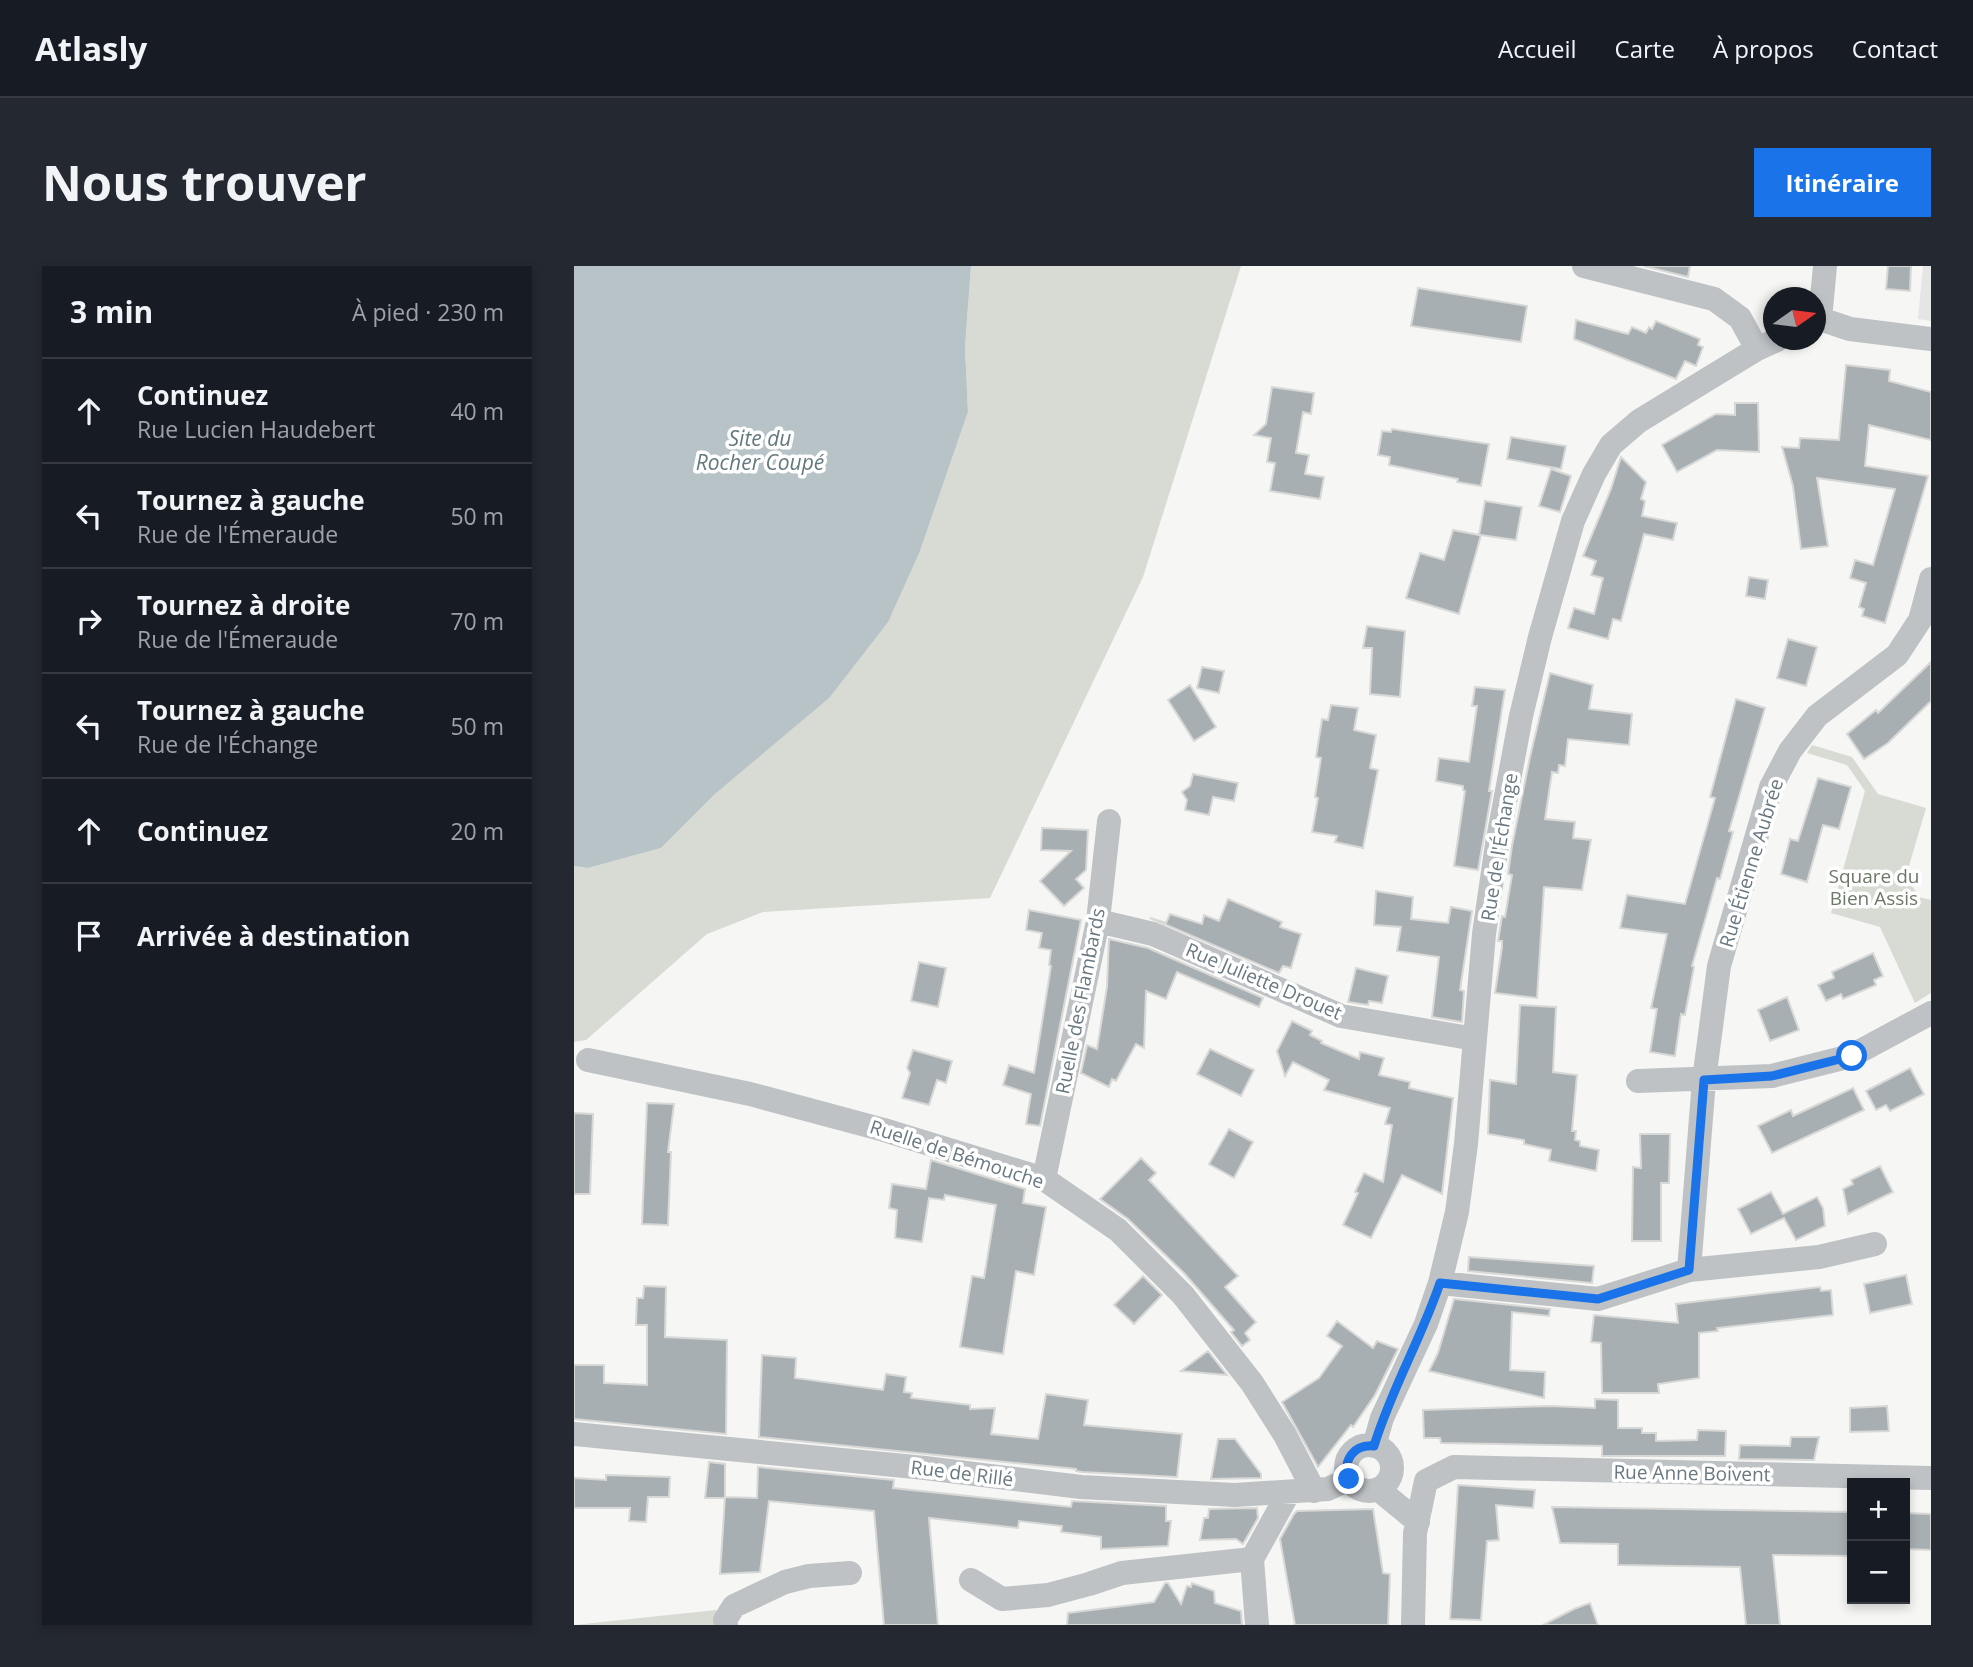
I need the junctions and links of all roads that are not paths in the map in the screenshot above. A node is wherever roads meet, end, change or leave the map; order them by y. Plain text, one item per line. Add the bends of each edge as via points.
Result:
1 (1584, 266) edge
2 (1825, 266) edge
3 (1822, 287) edge
4 (1826, 322) edge
5 (1931, 338) edge
6 (1763, 340) edge
7 (1763, 346) edge
8 (1931, 579) edge
9 (1110, 821) dead end
10 (1098, 921) junction
11 (1931, 1013) edge
12 (1475, 1038) junction
13 (588, 1059) dead end
14 (1704, 1080) junction
15 (1638, 1081) dead end
16 (1044, 1179) junction
17 (1875, 1244) dead end
18 (1689, 1270) junction
19 (1440, 1283) junction
20 (574, 1434) edge
21 (1374, 1446) junction
22 (1391, 1466) junction
23 (1931, 1478) edge
24 (1349, 1479) junction
25 (1426, 1481) junction
26 (1378, 1489) junction
27 (1314, 1490) junction
28 (1289, 1492) junction
29 (1418, 1522) junction
30 (1252, 1559) junction
31 (850, 1573) dead end
32 (971, 1580) dead end
33 (726, 1625) edge
34 (1257, 1625) edge
35 (1413, 1625) edge

1 - 6 street via 1714,299
2 - 3 street
4 - 5 street
7 - 12 street, Rue de l'Échange via 1639,421 1611,445 1573,521 1521,716 1484,934
8 - 14 street, Rue Étienne Aubrée via 1920,620 1898,655 1817,716 1790,751 1771,787 1719,966
9 - 10 street, Ruelle des Flambards
10 - 12 street, Rue Juliette Drouet via 1153,934 1341,1016
10 - 16 street, Ruelle des Flambards
11 - 14 street via 1852,1056 1772,1076
12 - 19 street, Rue de l'Échange via 1457,1212
13 - 16 street, Ruelle de Bémouche via 764,1097
14 - 15 street
14 - 18 street, Rue Étienne Aubrée
16 - 27 street, Ruelle de Bémouche via 1118,1230 1183,1295 1252,1383
17 - 18 street via 1819,1257
18 - 19 street via 1598,1299
19 - 21 street, Rue de l'Échange
20 - 28 street, Rue de Rillé via 1082,1487 1235,1495
21 - 22 street via 1385,1452
21 - 24 street via 1352,1453 1346,1466
22 - 25 street
22 - 26 street via 1388,1480
23 - 25 street, Rue Anne Boivent via 1454,1467
24 - 26 street via 1358,1488
24 - 27 street, Rue de Rillé
25 - 29 street
26 - 29 street
27 - 28 street, Rue de Rillé
28 - 30 street
29 - 35 street
30 - 32 street via 1122,1573 1048,1595 1002,1599
30 - 34 street
31 - 33 street via 785,1582 734,1606

